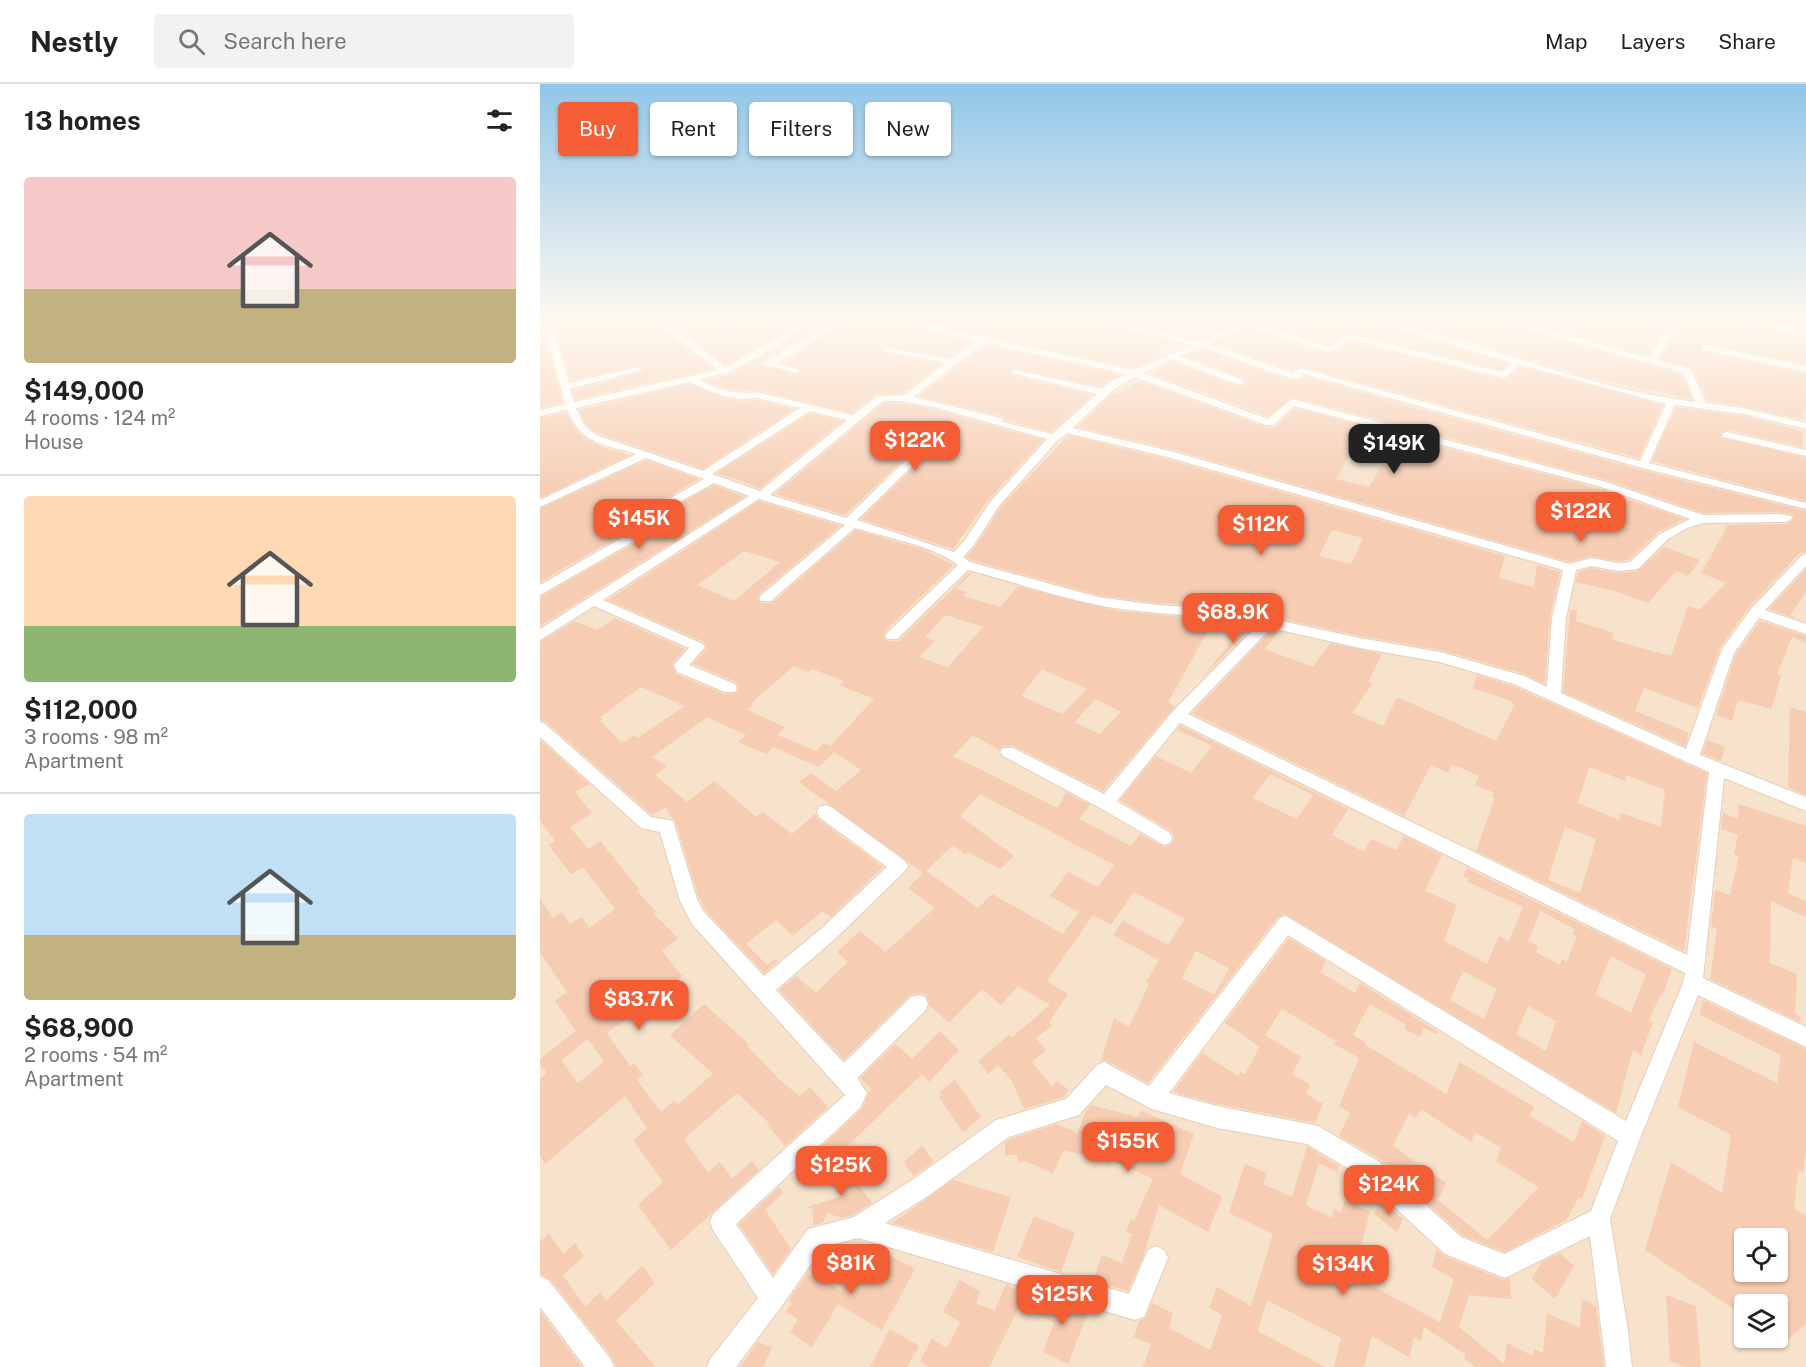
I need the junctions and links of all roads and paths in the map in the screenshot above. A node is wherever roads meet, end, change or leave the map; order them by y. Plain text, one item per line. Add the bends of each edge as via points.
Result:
1 (562, 379) edge
2 (599, 379) edge
3 (693, 379) joint
4 (932, 379) edge
5 (1048, 379) edge
6 (1123, 379) edge
7 (1148, 379) edge
8 (1232, 379) edge
9 (1330, 379) edge
10 (1583, 379) edge
11 (1691, 379) edge
12 (1240, 382) dead end
13 (565, 387) junction
14 (1102, 392) junction
15 (905, 399) junction
16 (1672, 402) junction
17 (1701, 404) junction
18 (570, 405) junction
19 (810, 406) junction
20 (540, 413) edge
21 (857, 419) junction
22 (1806, 426) edge
23 (1066, 430) junction
24 (1727, 435) dead end
25 (934, 438) dead end
26 (1054, 438) junction
27 (1806, 453) edge
28 (646, 454) junction
29 (1643, 465) junction
30 (708, 477) junction
31 (540, 494) edge
32 (758, 495) junction
33 (554, 497) junction
34 (540, 504) edge
35 (1806, 506) edge
36 (1787, 518) dead end
37 (1702, 519) junction
38 (851, 523) junction
39 (1806, 558) edge
40 (961, 561) junction
41 (1570, 568) junction
42 (540, 591) edge
43 (766, 598) dead end
44 (593, 601) junction
45 (1756, 612) junction
46 (1268, 623) junction
47 (1806, 629) edge
48 (540, 635) edge
49 (892, 636) dead end
50 (730, 688) dead end
51 (1554, 697) junction
52 (1178, 715) junction
53 (540, 728) edge
54 (1008, 752) dead end
55 (1691, 758) junction
56 (1717, 768) junction
57 (1106, 803) junction
58 (1806, 804) edge
59 (825, 812) dead end
60 (1164, 838) dead end
61 (1694, 976) junction
62 (762, 990) junction
63 (918, 1004) dead end
64 (1806, 1037) edge
65 (843, 1078) junction
66 (1152, 1099) junction
67 (1629, 1136) junction
68 (1599, 1219) junction
69 (858, 1227) junction
70 (1156, 1258) dead end
71 (540, 1288) edge
72 (774, 1299) junction
73 (601, 1367) edge
74 (720, 1367) edge
75 (1619, 1367) edge

1 - 13 street
2 - 13 street
3 - 18 street
3 - 19 street via 704,387
4 - 15 street
5 - 14 street
6 - 14 street
7 - 37 street via 1270,423 1292,402 1602,484
8 - 12 street
9 - 29 street
10 - 16 street
11 - 17 street
13 - 18 street
14 - 23 street
15 - 21 street via 880,398
15 - 26 street
16 - 17 street
16 - 29 street
17 - 22 street
18 - 20 street
18 - 28 street via 581,428 592,437
19 - 21 street
19 - 30 street
21 - 32 street
23 - 26 street
23 - 41 street via 1170,454
24 - 27 street
25 - 38 street
26 - 40 street via 994,504
28 - 30 street
28 - 33 street
29 - 35 street
30 - 32 street
30 - 42 street via 643,518 640,522 649,525 646,529
31 - 33 street
32 - 38 street
32 - 44 street
33 - 34 street
36 - 37 street
37 - 41 street via 1661,537 1634,566 1591,562
38 - 40 street
38 - 43 street
39 - 45 street
40 - 46 street via 1098,601 1226,613
40 - 49 street
41 - 51 street via 1559,618
44 - 48 street
44 - 50 street via 698,647 682,668
45 - 47 street
45 - 55 street via 1727,652
46 - 51 street via 1440,657 1519,680
46 - 52 street
51 - 55 street
52 - 57 street
52 - 61 street
53 - 62 street via 647,823 667,826 689,901 699,918
54 - 57 street
55 - 56 street
56 - 58 street
56 - 61 street
57 - 60 street
59 - 62 street via 898,866 829,933
61 - 64 street
61 - 67 street
62 - 65 street
63 - 65 street
65 - 72 street via 857,1093 853,1101 721,1222
66 - 67 street via 1286,924
66 - 68 street via 1217,1117 1310,1134 1370,1168 1454,1246 1505,1266
66 - 69 street via 1104,1072 1072,1108 1004,1128
67 - 68 street
68 - 75 street
69 - 70 street via 1135,1308
69 - 72 street via 816,1237
71 - 73 street
72 - 74 street

